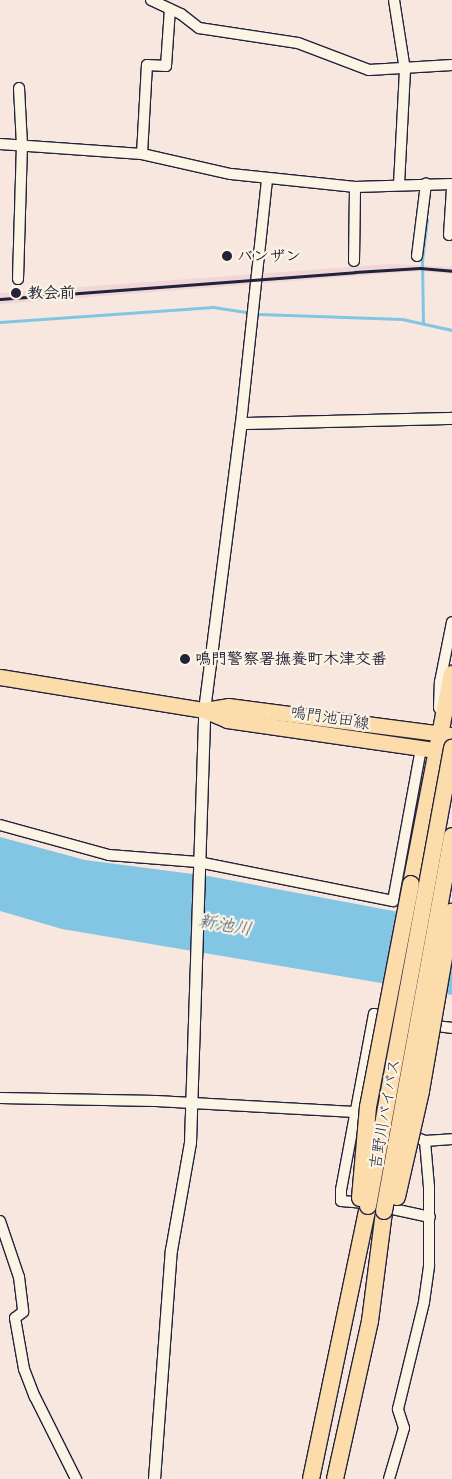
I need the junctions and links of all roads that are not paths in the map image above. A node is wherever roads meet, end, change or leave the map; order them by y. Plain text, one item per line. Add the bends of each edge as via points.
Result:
1 (151, 0) edge
2 (394, 0) edge
3 (170, 9) junction
4 (452, 65) edge
5 (405, 70) junction
6 (19, 88) dead end
7 (0, 144) edge
8 (22, 145) junction
9 (142, 154) junction
10 (267, 178) junction
11 (399, 183) junction
12 (426, 184) junction
13 (452, 184) edge
14 (355, 187) junction
15 (452, 189) edge
16 (449, 235) dead end
17 (417, 256) dead end
18 (354, 262) dead end
19 (18, 279) dead end
20 (452, 418) edge
21 (241, 423) junction
22 (452, 622) edge
23 (0, 677) edge
24 (451, 679) edge
25 (204, 710) junction
26 (445, 735) edge
27 (452, 748) edge
28 (428, 750) junction
29 (452, 752) edge
30 (0, 825) edge
31 (452, 836) edge
32 (198, 866) junction
33 (452, 912) edge
34 (452, 1028) edge
35 (0, 1098) edge
36 (190, 1104) junction
37 (355, 1112) junction
38 (452, 1139) edge
39 (425, 1141) junction
40 (364, 1206) junction
41 (388, 1212) junction
42 (430, 1217) junction
43 (0, 1221) edge
44 (76, 1479) edge
45 (154, 1479) edge
46 (311, 1479) edge
47 (335, 1479) edge
48 (389, 1479) edge

1 - 3 street
2 - 5 street
3 - 5 street via 199,28 298,43 369,70
3 - 9 street via 166,66 147,65
4 - 5 street
5 - 11 street
6 - 8 street
7 - 8 street
8 - 9 street
8 - 19 street
9 - 10 street via 216,171
10 - 14 street
10 - 21 street
11 - 12 street
11 - 14 street
12 - 13 street
12 - 17 street
14 - 18 street
15 - 16 street
20 - 21 street
21 - 25 street
22 - 26 street via 440,682
23 - 25 main road, 鳴門池田線
24 - 26 highway
25 - 26 main road, 鳴門池田線 via 228,706
25 - 28 main road, 鳴門池田線 via 227,720
25 - 32 street
26 - 28 highway
27 - 40 highway, 吉野川バイパス, bridge
28 - 29 main road, 鳴門池田線
28 - 32 street via 392,901
28 - 40 highway, bridge via 411,884 368,1107
30 - 32 street via 109,855
31 - 41 highway, 吉野川バイパス, bridge
32 - 36 street
33 - 41 highway, bridge via 421,1091
34 - 37 street via 374,1014
35 - 36 street
36 - 37 street
36 - 45 street via 185,1186 171,1250
37 - 39 street
37 - 42 street via 341,1201
38 - 39 street
39 - 42 street
40 - 46 highway, 吉野川バイパス via 358,1253
41 - 47 highway, 吉野川バイパス via 370,1321
42 - 48 street via 424,1302 398,1409 404,1428
43 - 44 street via 19,1277 23,1312 15,1318 24,1369 34,1397

